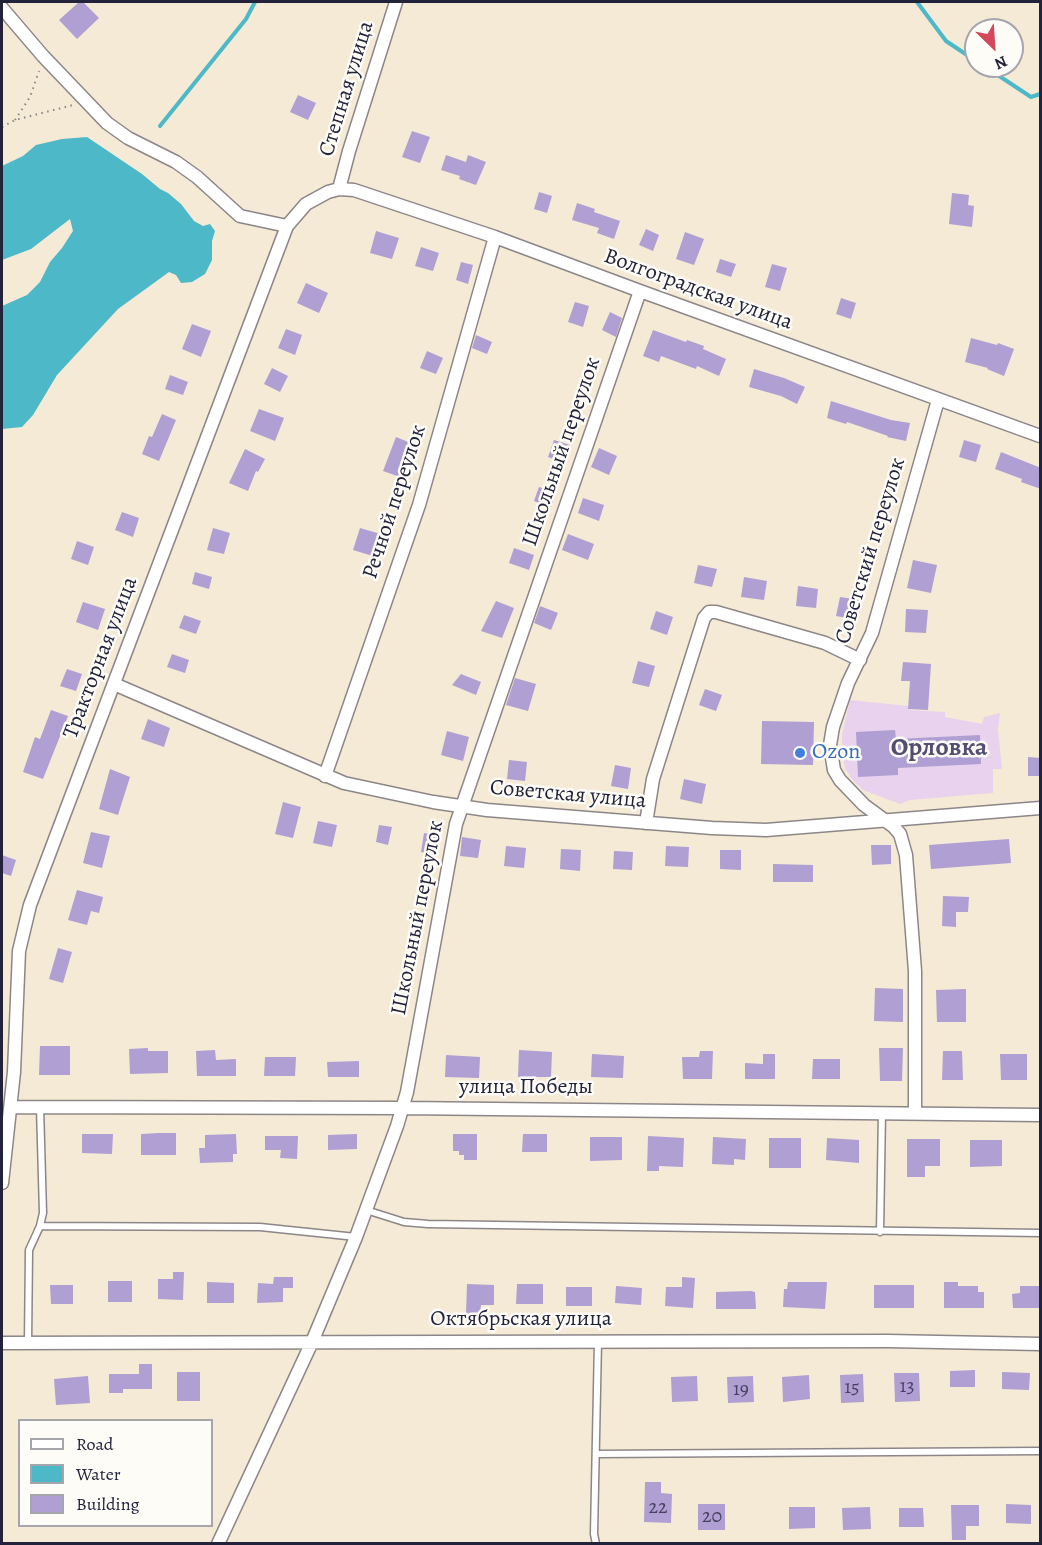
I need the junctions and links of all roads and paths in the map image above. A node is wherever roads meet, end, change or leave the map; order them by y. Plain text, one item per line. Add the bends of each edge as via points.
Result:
1 (396, 2) edge
2 (2, 8) edge
3 (43, 56) junction
4 (86, 102) junction
5 (15, 120) junction
6 (2, 127) edge
7 (339, 189) junction
8 (287, 226) junction
9 (495, 237) junction
10 (640, 291) junction
11 (938, 400) junction
12 (1041, 436) edge
13 (860, 660) junction
14 (114, 684) junction
15 (325, 776) junction
16 (462, 806) junction
17 (1041, 808) edge
18 (885, 820) junction
19 (646, 823) junction
20 (11, 1107) junction
21 (40, 1107) junction
22 (403, 1108) junction
23 (882, 1112) junction
24 (915, 1112) junction
25 (1041, 1115) edge
26 (2, 1184) edge
27 (366, 1210) junction
28 (40, 1226) junction
29 (880, 1232) junction
30 (1041, 1233) edge
31 (356, 1238) junction
32 (597, 1341) junction
33 (312, 1342) junction
34 (2, 1343) edge
35 (28, 1343) junction
36 (1041, 1344) edge
37 (1041, 1451) edge
38 (596, 1454) junction
39 (218, 1544) edge
40 (596, 1544) edge

1 - 7 street, Степная улица
2 - 3 street
3 - 4 street
3 - 5 path via 30,98
4 - 5 path
4 - 8 street via 128,138 197,177 240,216
5 - 6 path
7 - 8 street, Тракторная улица via 306,204
7 - 9 street, Волгоградская улица via 354,190
8 - 14 street, Тракторная улица
9 - 10 street, Волгоградская улица
9 - 15 street, Речной переулок via 419,505
10 - 11 street, Волгоградская улица
10 - 16 street, Школьный переулок
11 - 12 street, Волгоградская улица
11 - 13 street, Советский переулок via 872,633
13 - 18 street, Советский переулок via 833,727 831,757 840,780
13 - 19 street via 825,643 712,611 706,615 653,779
14 - 15 street, Советская улица
14 - 20 street, Тракторная улица via 24,928 19,951
15 - 16 street, Советская улица
16 - 19 street, Советская улица
16 - 22 street, Школьный переулок via 452,840
17 - 18 street, Советская улица
18 - 19 street, Советская улица via 766,830
18 - 24 street, Советский переулок via 900,834 906,855 915,971
20 - 21 street, улица Победы
20 - 26 street, Тракторная улица
21 - 22 street, улица Победы
21 - 28 lane
22 - 23 street, улица Победы
22 - 27 street, Школьный переулок
23 - 24 street, улица Победы
23 - 29 lane
24 - 25 street, улица Победы
27 - 29 lane via 404,1222 428,1224
27 - 31 street, Школьный переулок
28 - 31 lane via 260,1227
28 - 35 lane via 29,1250
29 - 30 lane
31 - 33 street, Школьный переулок
32 - 33 street, Октябрьская улица
32 - 36 street, Октябрьская улица
32 - 38 lane
33 - 35 street, Октябрьская улица
33 - 39 street, Школьный переулок
34 - 35 street, Октябрьская улица
37 - 38 lane
38 - 40 lane

